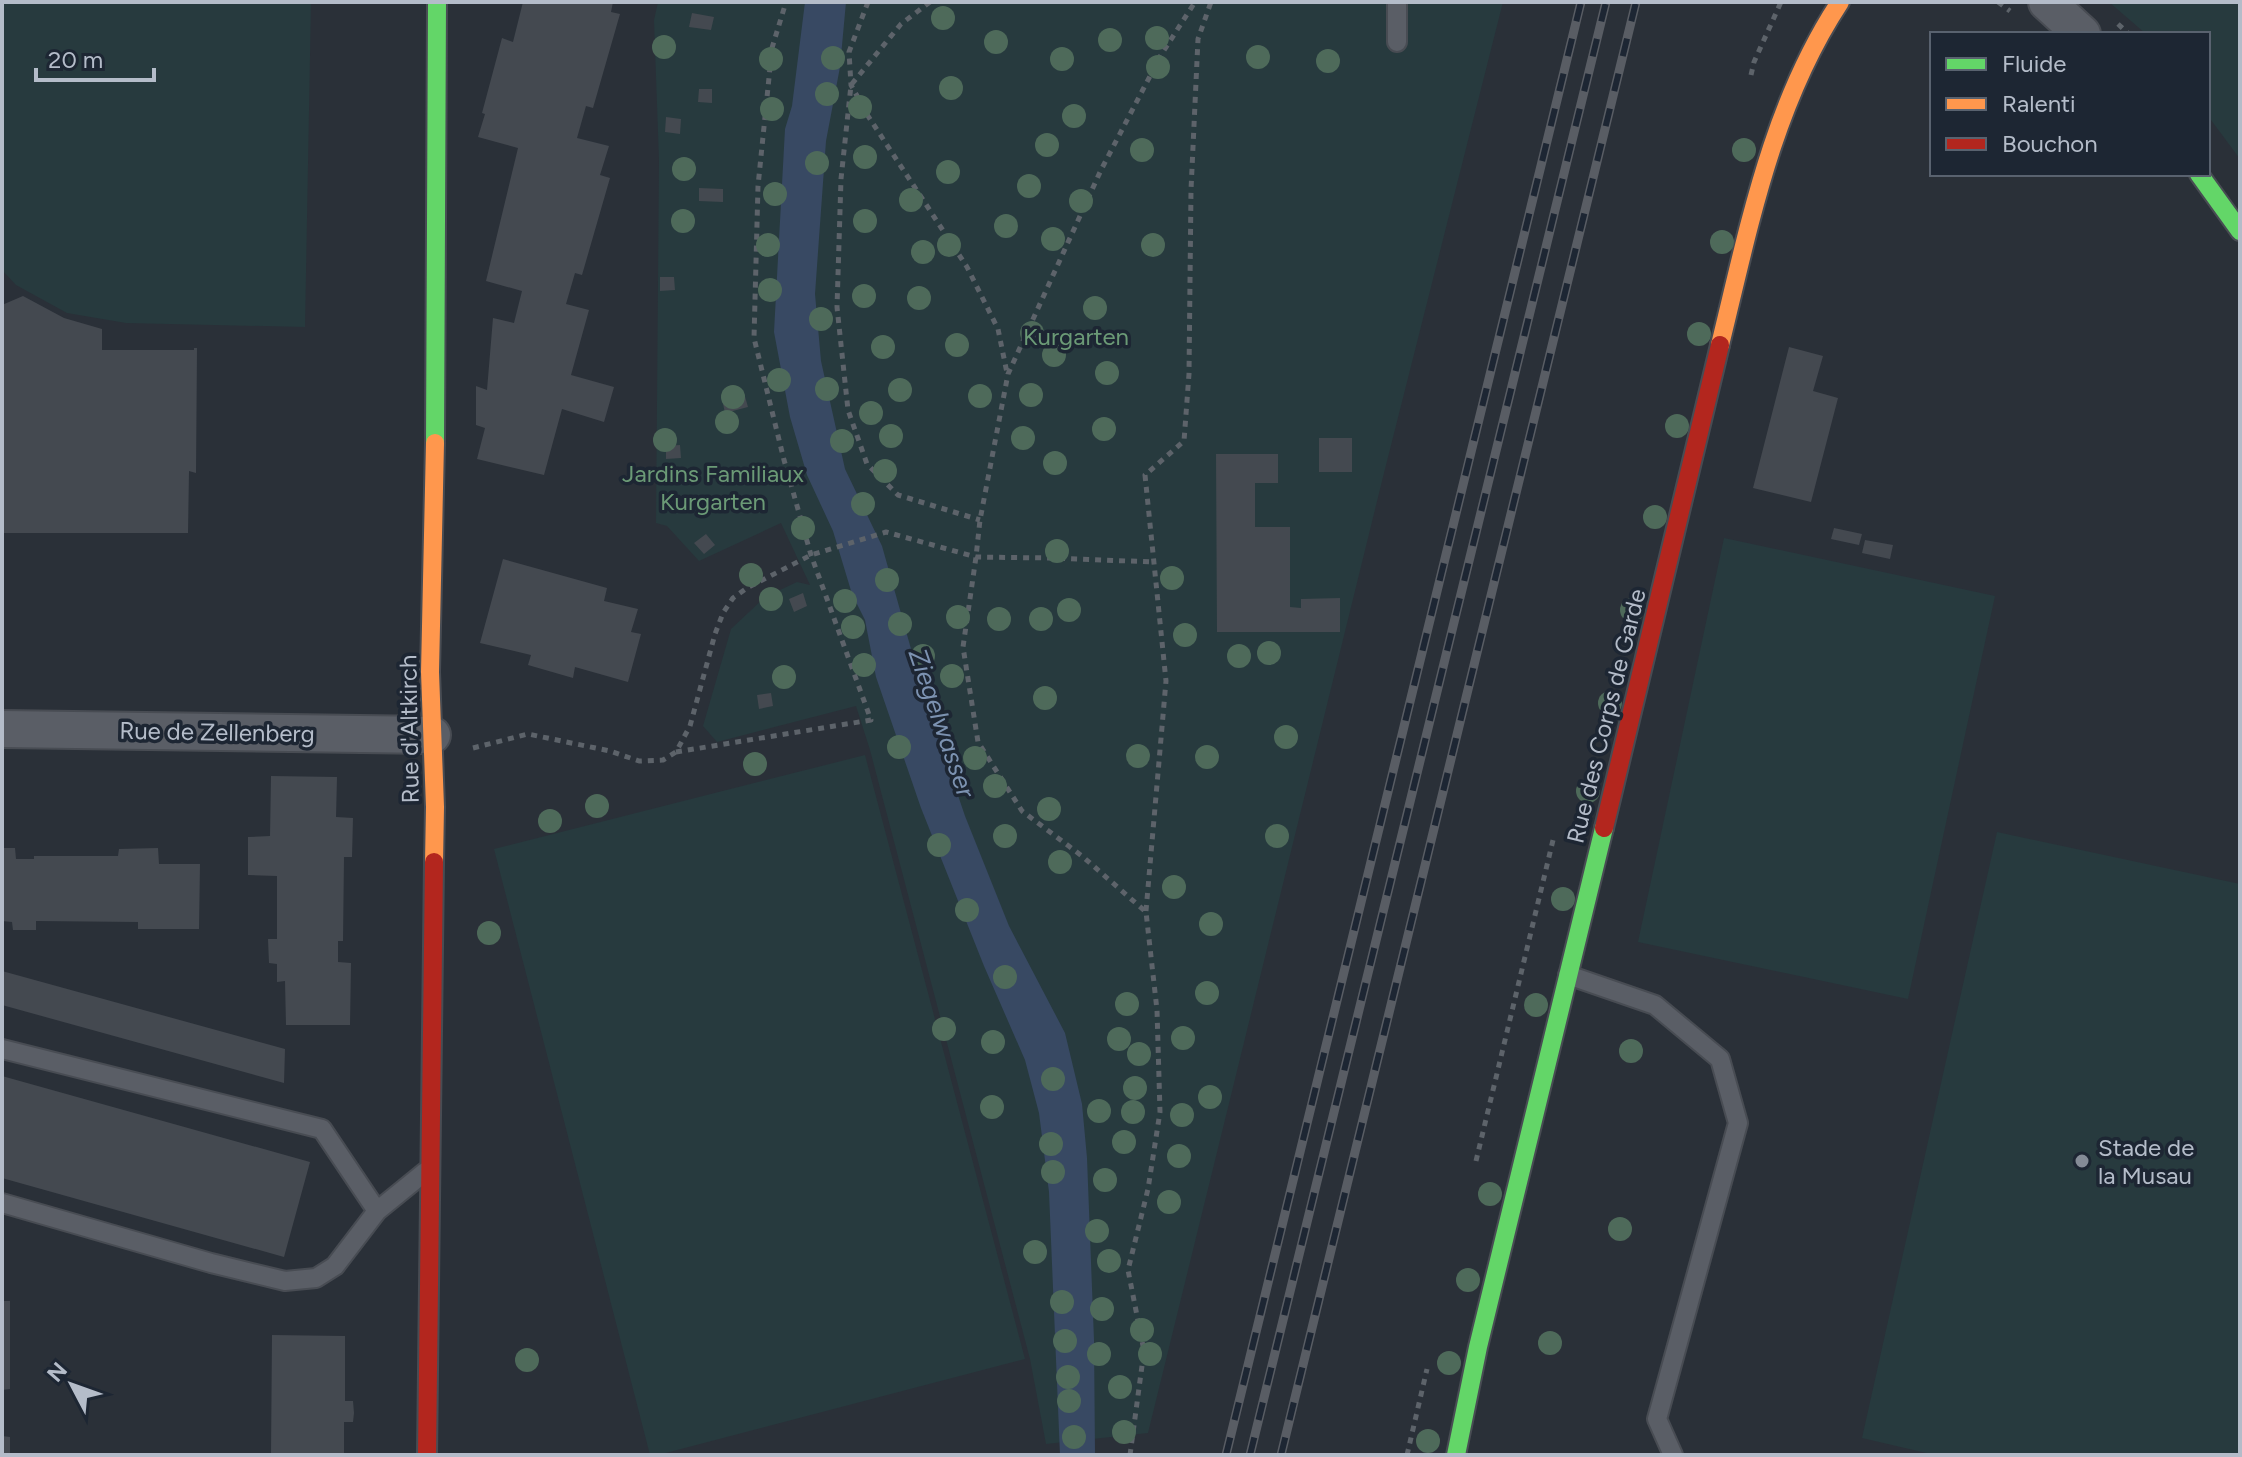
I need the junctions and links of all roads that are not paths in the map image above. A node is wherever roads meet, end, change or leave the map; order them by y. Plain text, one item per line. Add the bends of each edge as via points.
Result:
1 (437, 2) edge
2 (1397, 2) edge
3 (1840, 2) edge
4 (2047, 2) edge
5 (2080, 32) edge
6 (1397, 42) dead end
7 (2200, 176) edge
8 (2240, 231) edge
9 (2, 729) edge
10 (433, 745) junction
11 (1568, 975) junction
12 (2, 1049) edge
13 (430, 1167) junction
14 (2, 1203) edge
15 (377, 1211) junction
16 (427, 1455) edge
17 (1456, 1455) edge
18 (1673, 1455) edge

1 - 10 street, Rue d'Altkirch
2 - 6 lane
3 - 11 street, Rue des Corps de Garde via 1804,60 1756,197
4 - 5 street
7 - 8 street
9 - 10 street, Rue de Zellenberg
10 - 13 street, Rue d'Altkirch
11 - 17 street, Rue des Corps de Garde
11 - 18 lane via 1655,1005 1720,1059 1738,1123 1657,1419
12 - 15 lane via 322,1129
13 - 15 lane
13 - 16 street, Rue d'Altkirch
14 - 15 lane via 285,1281 316,1278 335,1266

